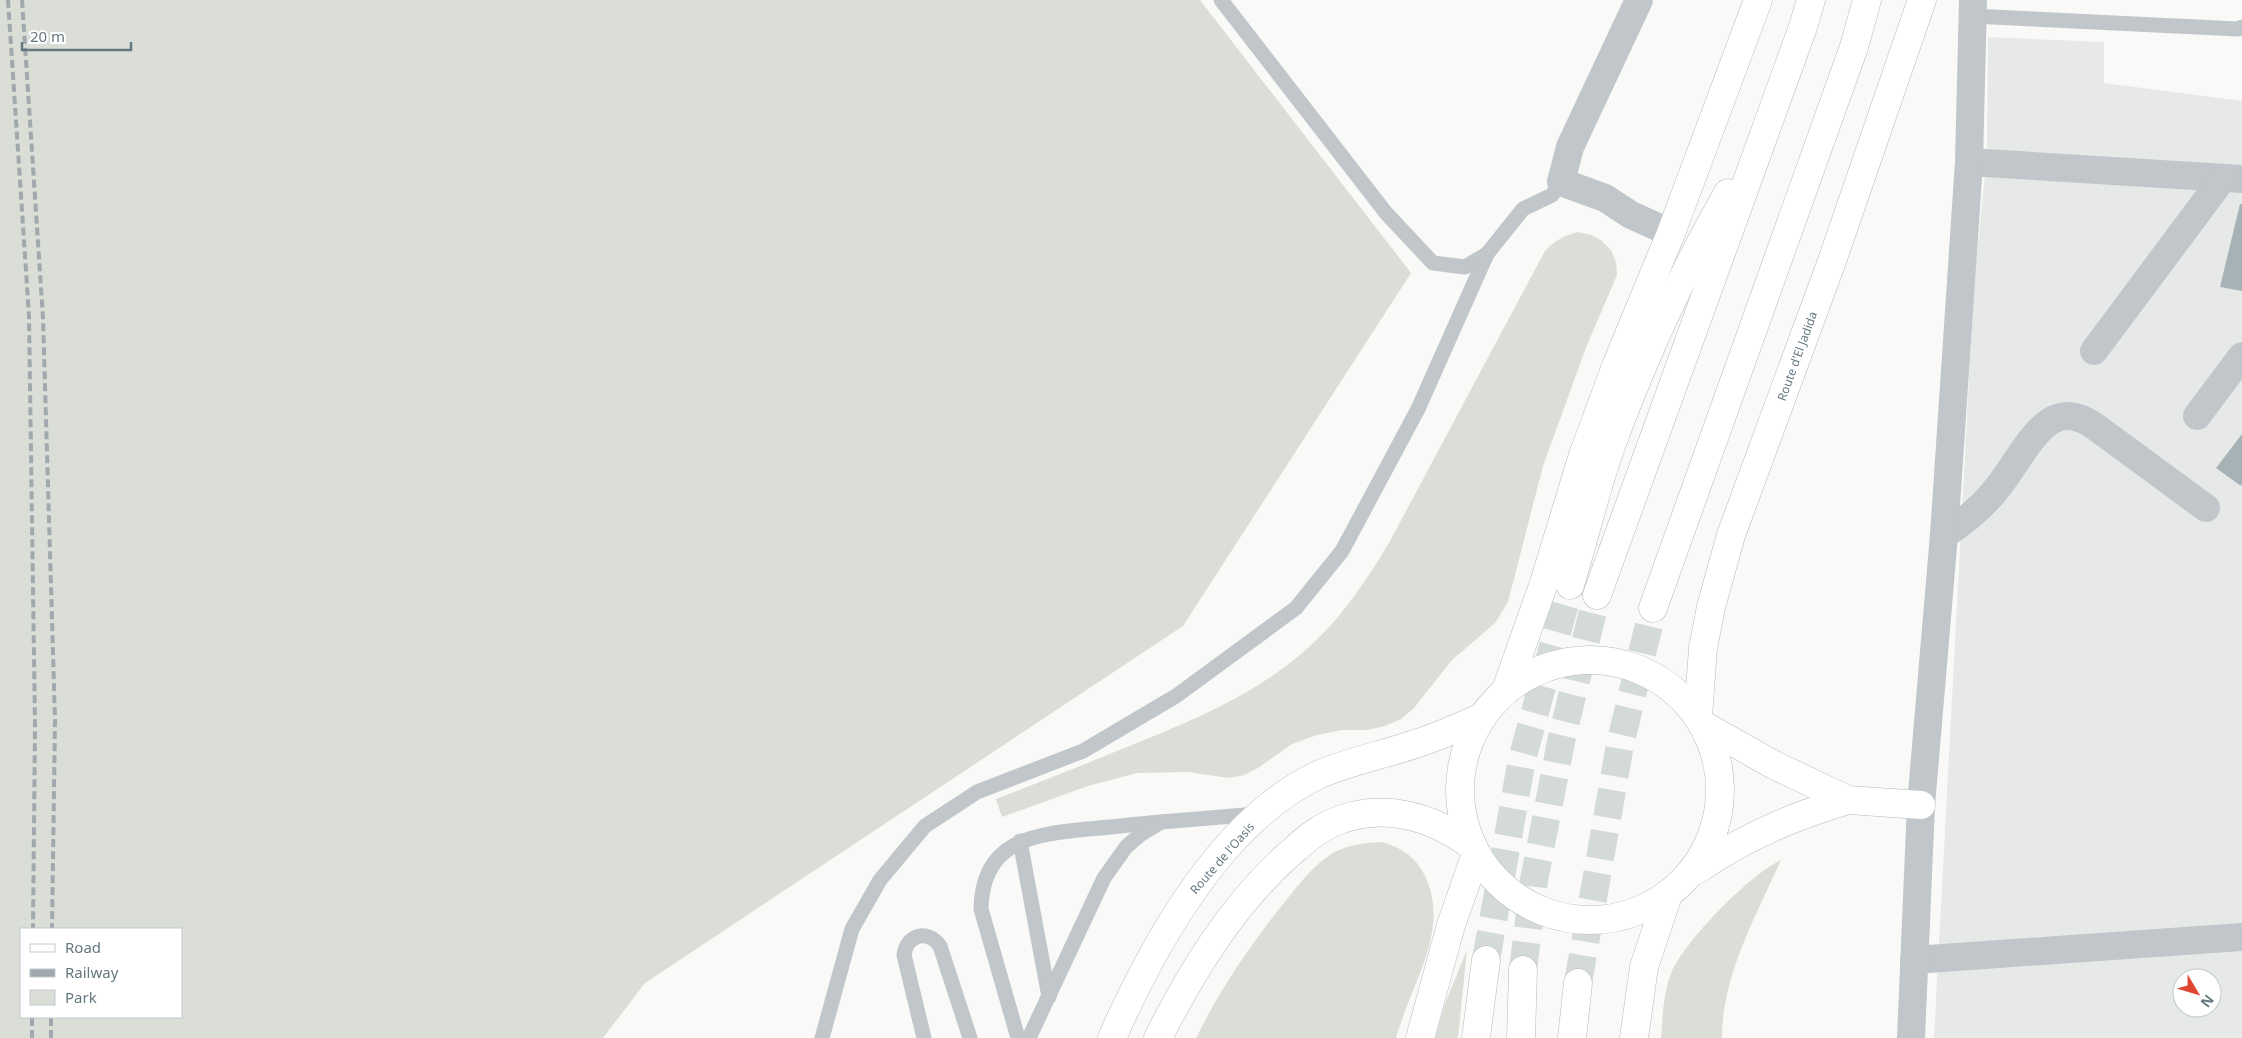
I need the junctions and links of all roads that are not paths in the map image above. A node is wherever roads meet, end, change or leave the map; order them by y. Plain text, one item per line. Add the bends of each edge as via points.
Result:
1 (1221, 0) edge
2 (1639, 0) edge
3 (1758, 0) edge
4 (1811, 0) edge
5 (1867, 0) edge
6 (1922, 0) edge
7 (1972, 8) edge
8 (2242, 27) edge
9 (1767, 124) junction
10 (1969, 162) junction
11 (2233, 178) edge
12 (1561, 182) junction
13 (1671, 233) junction
14 (1487, 254) junction
15 (2094, 351) dead end
16 (2242, 356) edge
17 (2197, 416) dead end
18 (2206, 508) dead end
19 (1944, 536) junction
20 (1570, 585) tunnel mouth
21 (1597, 595) tunnel mouth
22 (1653, 608) tunnel mouth
23 (1506, 690) junction
24 (1482, 717) junction
25 (1700, 721) junction
26 (1848, 800) junction
27 (1921, 805) junction
28 (1261, 814) junction
29 (1161, 822) junction
30 (1020, 841) junction
31 (1474, 850) junction
32 (1690, 875) junction
33 (1668, 894) junction
34 (2242, 937) edge
35 (1486, 960) tunnel mouth
36 (1914, 960) junction
37 (1523, 970) tunnel mouth
38 (1578, 983) tunnel mouth
39 (1049, 997) junction
40 (822, 1038) edge
41 (924, 1038) edge
42 (970, 1038) edge
43 (1018, 1038) edge
44 (1029, 1038) edge
45 (1112, 1038) edge
46 (1158, 1038) edge
47 (1420, 1038) edge
48 (1476, 1038) edge
49 (1521, 1038) edge
50 (1572, 1038) edge
51 (1634, 1038) edge
52 (1911, 1038) edge

1 - 14 lane via 1386,213 1433,263 1466,267
2 - 12 street via 1570,147
3 - 13 main road
4 - 9 main road
5 - 22 main road via 1854,47
6 - 25 main road, Route d'El Jadida via 1832,261 1731,535 1704,648
7 - 8 lane
7 - 10 street
9 - 20 main road via 1716,214 1643,364 1611,448
9 - 21 main road
10 - 11 street
10 - 19 street
11 - 15 street
12 - 13 street via 1605,198 1631,216
12 - 14 lane via 1552,195 1523,209
13 - 23 main road via 1583,455 1544,583
14 - 40 lane via 1418,409 1342,551 1296,608 1176,696 1084,751 977,792 925,826 880,880 852,929
16 - 17 street
18 - 19 street via 2093,425 2070,416 2046,424 1982,506
19 - 27 street
23 - 24 main road
23 - 25 main road via 1528,675 1554,665 1608,660 1635,667 1659,679 1681,696
24 - 28 main road, Route de l'Oasis via 1416,744 1346,763 1316,776
24 - 31 main road via 1469,741 1459,794 1463,821
25 - 26 main road via 1774,765
25 - 32 main road via 1719,768 1719,813 1713,836
26 - 27 main road
26 - 32 main road via 1757,833
27 - 36 street
28 - 29 lane
28 - 45 main road, Route de l'Oasis via 1210,868 1186,901 1160,943
29 - 30 lane via 1062,832
29 - 39 lane via 1126,847 1109,870
30 - 39 lane
30 - 43 lane via 995,861 986,875 980,909
31 - 33 main road via 1492,877 1513,896 1536,910 1563,918 1590,921 1618,917 1644,909
31 - 46 main road via 1455,833 1415,816 1371,813 1329,824 1278,865 1220,930 1196,966
31 - 47 main road
32 - 33 main road
33 - 51 main road via 1644,967
34 - 36 street
35 - 48 main road
36 - 52 street
37 - 49 main road
38 - 50 main road
39 - 44 lane
41 - 42 lane via 904,956 910,940 927,935 940,946

